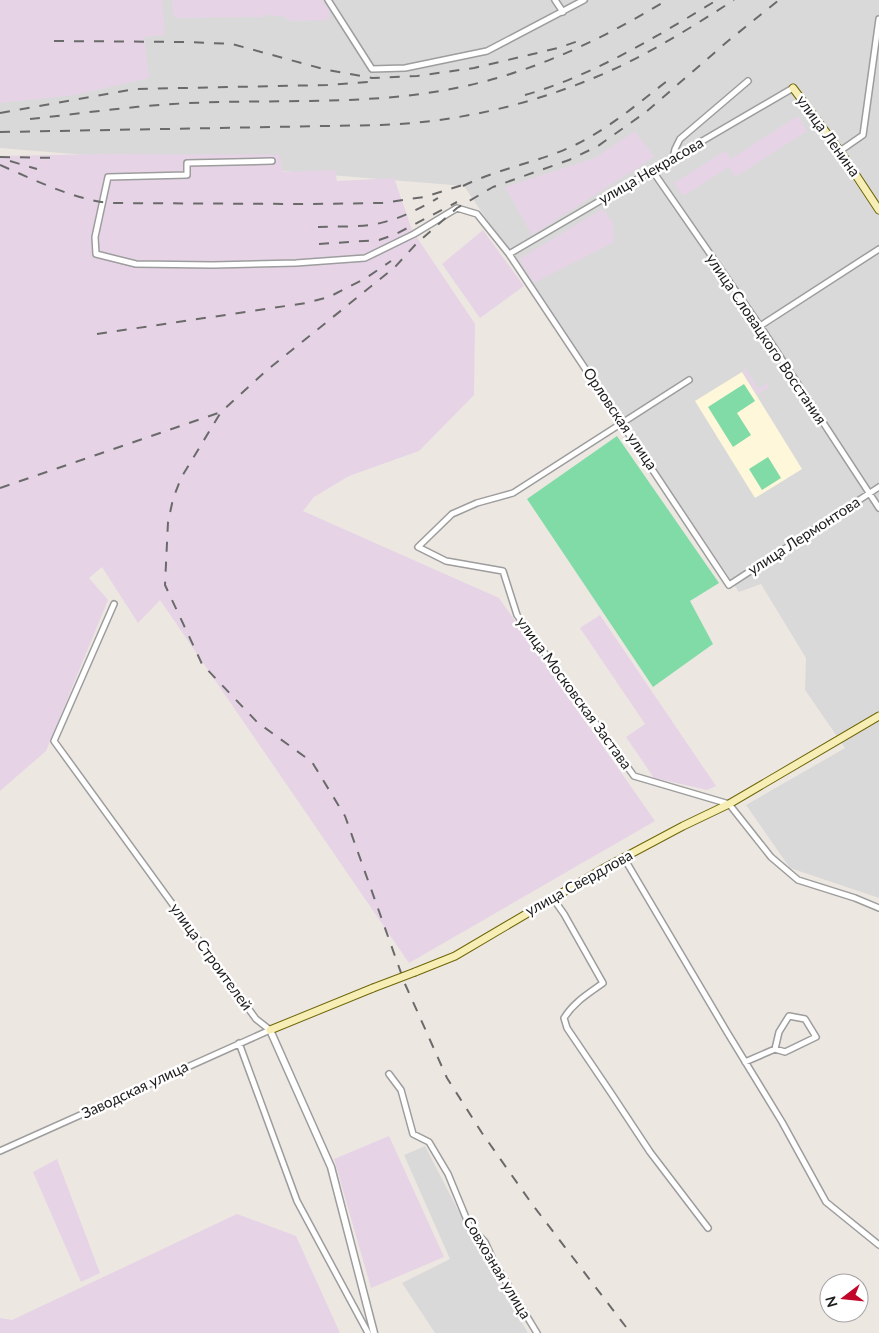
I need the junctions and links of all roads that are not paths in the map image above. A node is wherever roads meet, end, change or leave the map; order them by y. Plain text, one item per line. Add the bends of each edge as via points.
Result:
1 (328, 0) edge
2 (555, 0) edge
3 (584, 0) edge
4 (563, 12) junction
5 (879, 19) edge
6 (748, 81) dead end
7 (793, 88) joint
8 (840, 151) junction
9 (673, 158) junction
10 (272, 161) dead end
11 (652, 170) junction
12 (879, 210) edge
13 (879, 249) edge
14 (509, 254) junction
15 (760, 326) junction
16 (689, 380) dead end
17 (623, 424) junction
18 (879, 487) edge
19 (869, 493) junction
20 (879, 508) edge
21 (729, 585) joint
22 (114, 604) dead end
23 (879, 716) edge
24 (729, 804) junction
25 (624, 858) junction
26 (552, 897) junction
27 (879, 908) edge
28 (270, 1030) junction
29 (239, 1043) junction
30 (775, 1049) junction
31 (745, 1062) junction
32 (389, 1074) dead end
33 (0, 1151) edge
34 (708, 1228) dead end
35 (879, 1245) edge
36 (368, 1333) edge
37 (374, 1333) edge
38 (537, 1333) edge

1 - 4 street via 372,69 405,68 487,51
2 - 4 street
3 - 4 street
5 - 8 street via 863,135
6 - 9 street via 680,139
7 - 8 main road, улица Ленина
7 - 9 street, улица Некрасова
8 - 12 main road, улица Ленина
9 - 11 street, улица Некрасова
10 - 14 street, Орловская улица via 187,164 187,175 108,177 95,237 96,254 136,264 287,263 365,258 457,208 477,214
11 - 14 street, улица Некрасова
11 - 15 street, улица Словацкого Восстания
13 - 15 street
14 - 17 street, Орловская улица
15 - 19 street, улица Словацкого Восстания
16 - 17 street
17 - 21 street, Орловская улица
17 - 24 street, улица Московская Застава via 513,494 476,503 452,514 418,547 446,560 503,571 517,615 634,776
18 - 19 street, улица Лермонтова
19 - 20 street, улица Словацкого Восстания
19 - 21 street, улица Лермонтова
22 - 28 street, улица Строителей via 54,741 256,1019
23 - 24 main road, улица Свердлова
24 - 25 main road, улица Свердлова
24 - 27 street via 771,858 798,880
25 - 26 main road, улица Свердлова
25 - 31 street
26 - 28 main road, улица Свердлова, bridge via 455,956
26 - 34 street via 603,983 568,1011 564,1018 567,1028 650,1152
28 - 29 street, Заводская улица
28 - 37 street, улица Строителей via 332,1167
29 - 33 street, Заводская улица
29 - 36 street via 297,1201
30 - 30 street via 779,1032 788,1016 806,1019 816,1037 785,1052
30 - 31 street
31 - 35 street via 826,1202
32 - 38 street, Совхозная улица via 401,1090 413,1134 429,1142 448,1174 469,1225 485,1242

